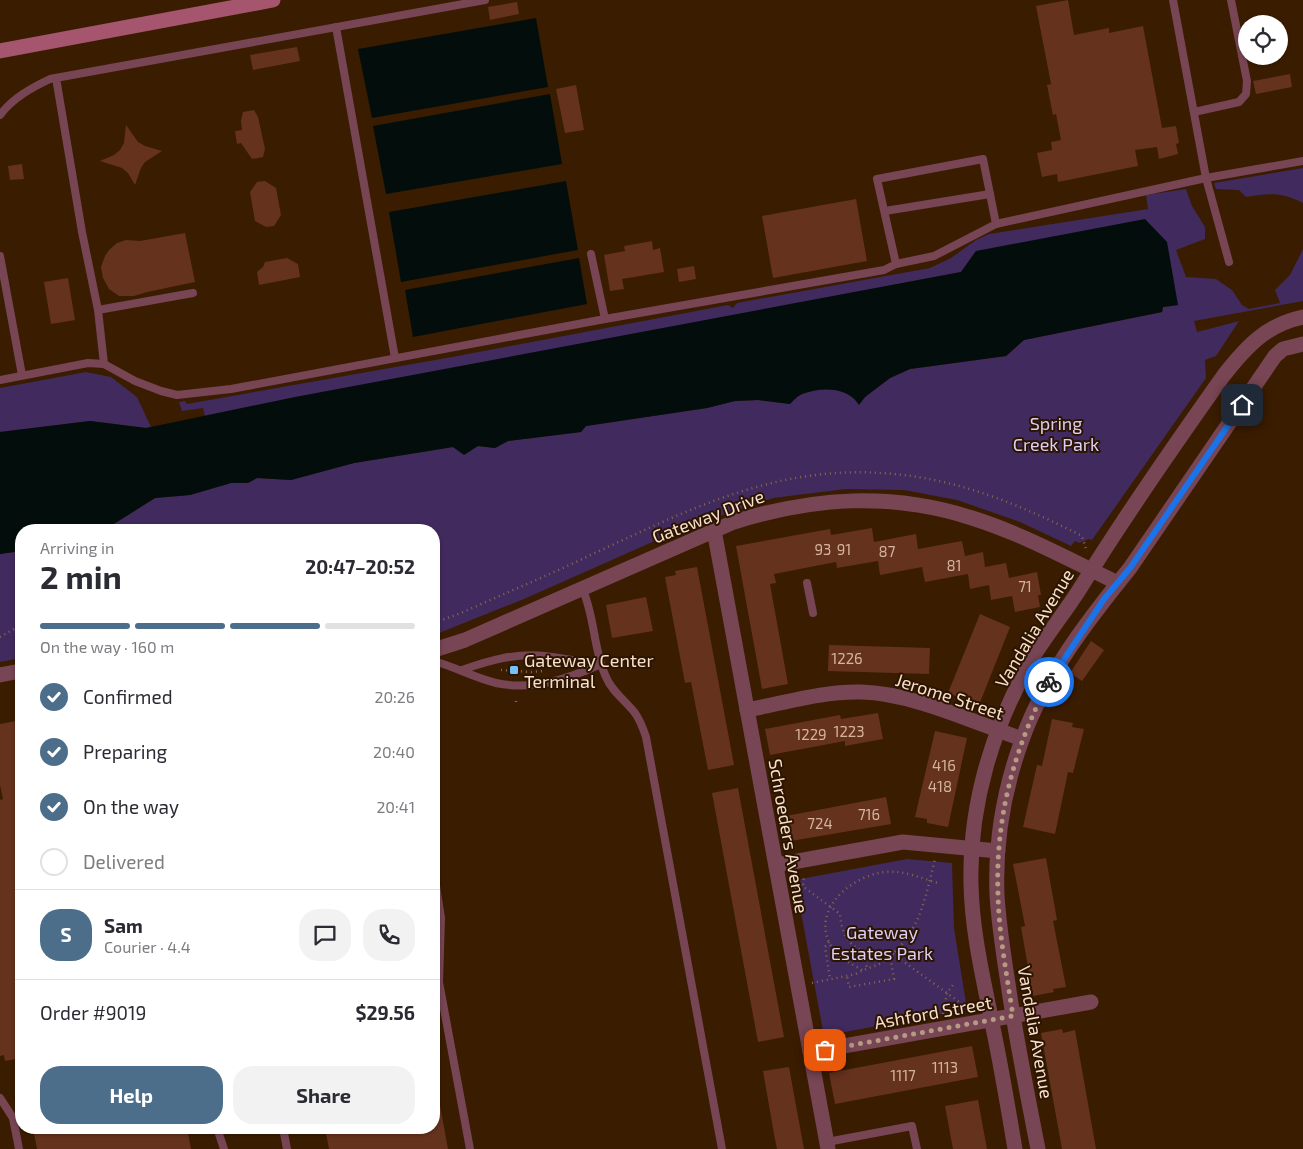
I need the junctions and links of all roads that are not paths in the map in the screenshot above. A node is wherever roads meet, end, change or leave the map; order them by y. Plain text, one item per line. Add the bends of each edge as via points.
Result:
1 (273, 0) edge
2 (485, 0) edge
3 (1174, 0) edge
4 (1231, 0) edge
5 (336, 27) junction
6 (0, 51) edge
7 (56, 78) junction
8 (1194, 112) junction
9 (0, 115) edge
10 (1303, 161) edge
11 (1206, 178) junction
12 (990, 194) junction
13 (885, 211) junction
14 (996, 224) junction
15 (592, 254) dead end
16 (0, 256) edge
17 (1229, 262) dead end
18 (896, 264) junction
19 (193, 293) dead end
20 (98, 310) junction
21 (1303, 317) edge
22 (605, 319) junction
23 (1303, 344) edge
24 (395, 358) junction
25 (104, 364) junction
26 (22, 375) junction
27 (0, 380) edge
28 (714, 530) junction
29 (1091, 570) junction
30 (807, 583) dead end
31 (1118, 583) junction
32 (582, 588) junction
33 (813, 614) dead end
34 (440, 648) edge
35 (440, 663) edge
36 (601, 664) junction
37 (462, 670) junction
38 (15, 672) edge
39 (0, 675) edge
40 (747, 710) junction
41 (998, 731) junction
42 (1022, 740) junction
43 (972, 848) junction
44 (998, 851) junction
45 (776, 865) junction
46 (440, 907) edge
47 (440, 961) edge
48 (440, 987) edge
49 (1091, 1002) dead end
50 (1013, 1016) junction
51 (992, 1020) junction
52 (810, 1052) junction
53 (0, 1098) edge
54 (15, 1128) edge
55 (16, 1134) edge
56 (219, 1134) edge
57 (284, 1134) edge
58 (828, 1145) edge
59 (19, 1149) edge
60 (224, 1149) edge
61 (287, 1149) edge
62 (470, 1149) edge
63 (722, 1149) edge
64 (917, 1149) edge
65 (1016, 1149) edge
66 (1038, 1149) edge

1 - 6 street
2 - 5 lane
3 - 8 lane
4 - 8 lane via 1247,81 1246,94 1239,102
5 - 7 lane
5 - 24 lane
7 - 9 lane via 30,88
7 - 20 lane
8 - 11 lane
10 - 11 lane
11 - 14 lane
11 - 17 lane
12 - 13 lane
12 - 13 lane via 983,160 877,179
12 - 14 lane
13 - 18 lane
14 - 18 lane via 934,256
15 - 22 lane
16 - 26 lane
18 - 22 lane via 884,270
19 - 20 lane
20 - 25 lane
21 - 29 street, Vandalia Avenue via 1271,328 1249,345 1224,375
22 - 24 lane
23 - 31 street, Vandalia Avenue via 1287,347 1275,356
24 - 25 lane via 231,389 177,395 141,384
25 - 26 lane via 88,362
26 - 27 lane
28 - 29 street, Gateway Drive via 756,515 796,506 860,500 905,503 949,511 986,523
28 - 32 street, Gateway Drive
28 - 40 street, Schroeders Avenue
29 - 31 street, Gateway Drive
29 - 41 street, Vandalia Avenue via 1034,656
30 - 33 lane
31 - 42 street, Vandalia Avenue via 1053,674
32 - 34 street, Gateway Drive via 466,640
32 - 36 lane
35 - 37 lane
36 - 37 lane via 524,655 496,659
36 - 37 lane via 561,681 516,686 495,683
36 - 63 lane via 610,686 635,713 646,737
38 - 39 street
40 - 41 street, Jerome Street via 836,694 872,692 908,699
40 - 45 street, Schroeders Avenue
41 - 42 street, Jerome Street
41 - 43 street, Vandalia Avenue via 979,793
42 - 44 street, Vandalia Avenue via 1004,803
43 - 44 street
43 - 45 street via 903,842
43 - 51 street, Vandalia Avenue via 973,922
44 - 50 street, Vandalia Avenue via 999,920
45 - 52 street, Schroeders Avenue
46 - 47 lane
48 - 62 lane
49 - 50 street, Ashford Street
50 - 51 street, Ashford Street
50 - 66 street, Vandalia Avenue
51 - 52 street, Ashford Street
51 - 65 street, Vandalia Avenue
52 - 58 street, Schroeders Avenue
53 - 54 lane via 13,1118
55 - 59 lane
56 - 60 lane
57 - 61 lane
58 - 64 lane via 912,1126

